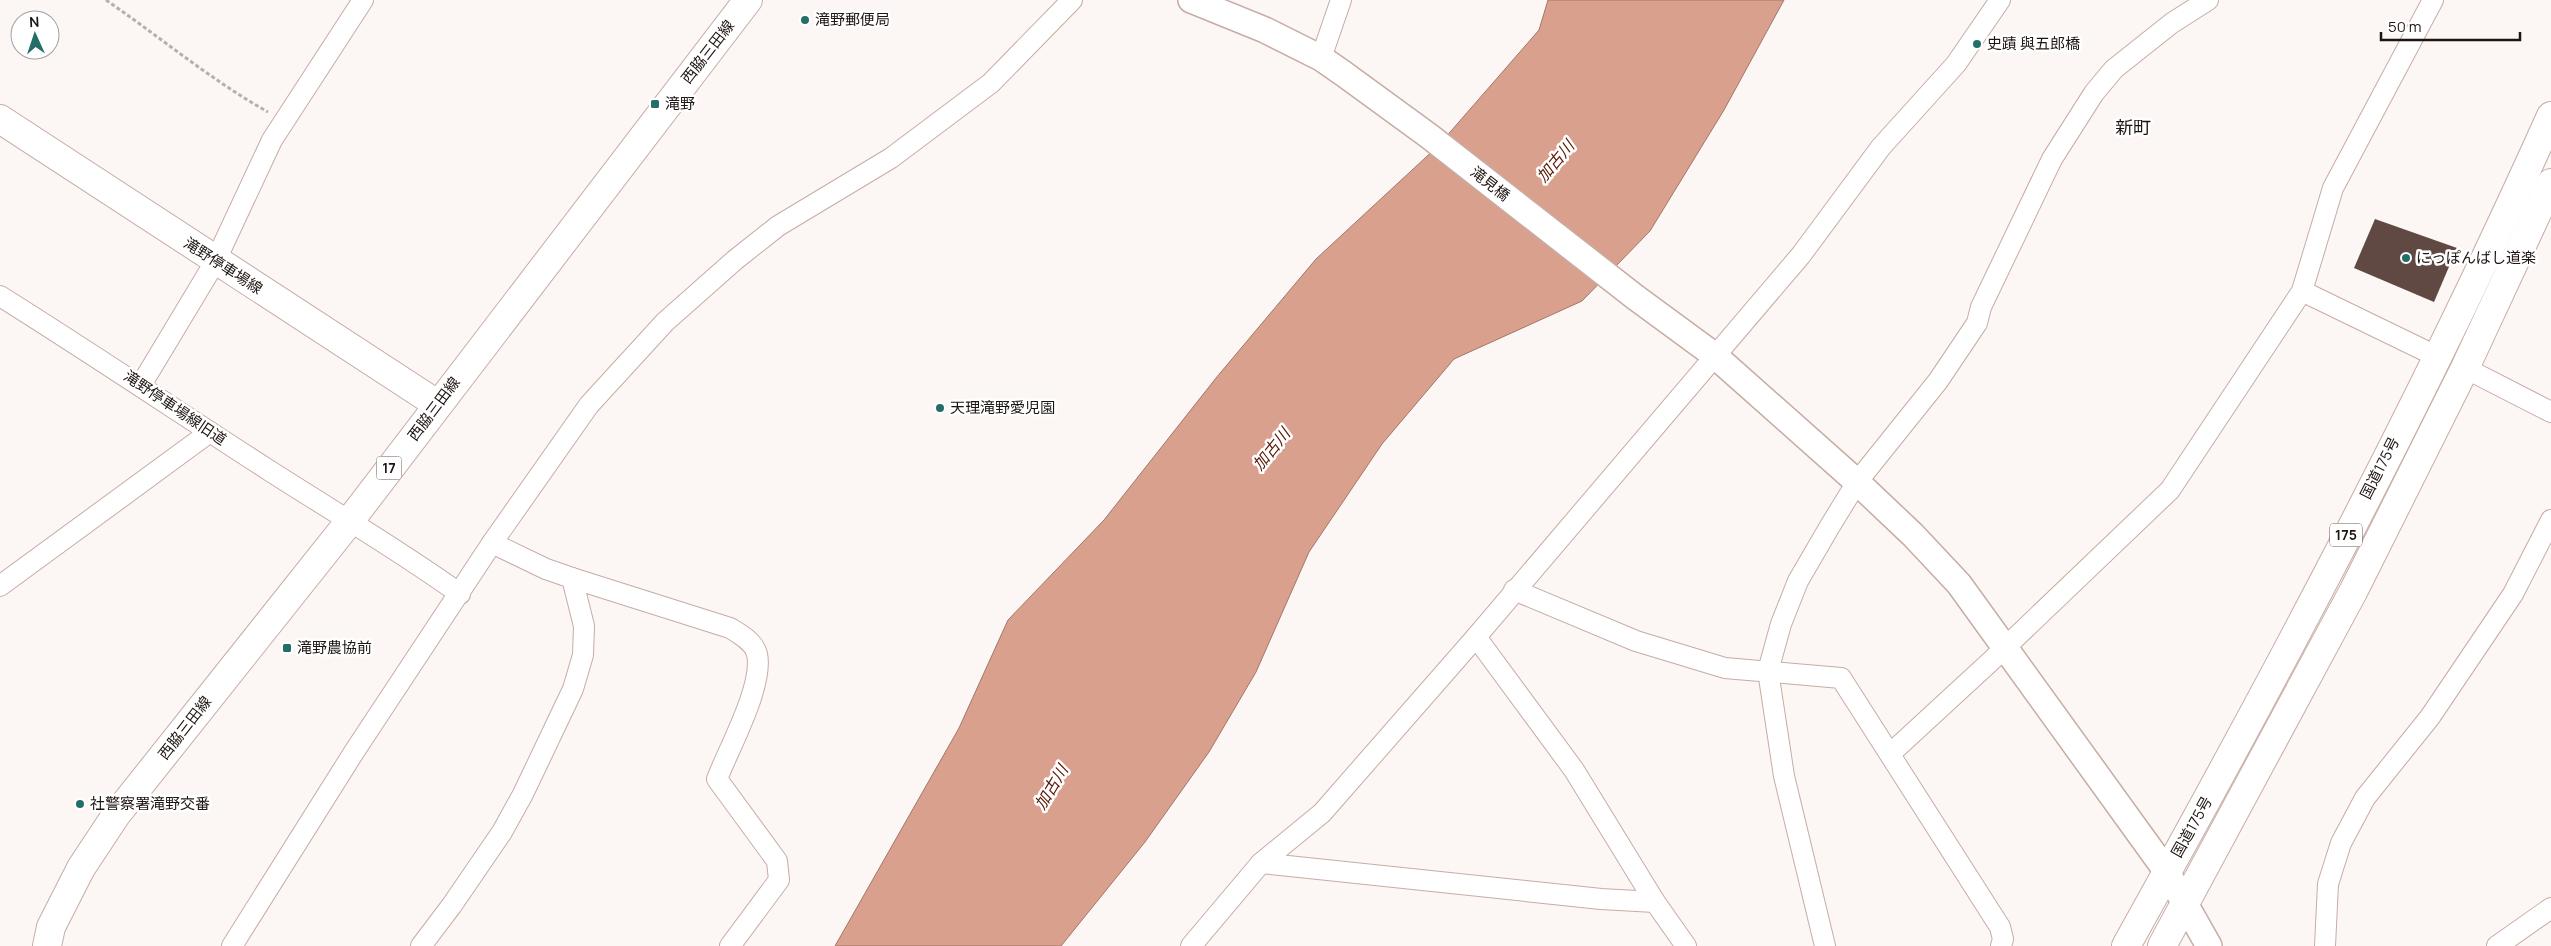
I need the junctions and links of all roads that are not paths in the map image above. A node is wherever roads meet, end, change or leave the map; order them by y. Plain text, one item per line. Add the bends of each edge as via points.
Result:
1 (363, 0) edge
2 (748, 0) edge
3 (1072, 0) edge
4 (1191, 0) edge
5 (1341, 0) edge
6 (2000, 0) edge
7 (2208, 0) edge
8 (2433, 0) edge
9 (1321, 58) junction
10 (2551, 116) edge
11 (3, 124) edge
12 (2551, 183) edge
13 (215, 262) junction
14 (2302, 291) junction
15 (0, 296) edge
16 (1714, 355) junction
17 (2438, 357) junction
18 (2465, 368) junction
19 (141, 385) junction
20 (437, 404) junction
21 (2551, 412) edge
22 (210, 432) junction
23 (1858, 482) junction
24 (2551, 520) edge
25 (349, 522) junction
26 (492, 543) junction
27 (572, 578) junction
28 (0, 586) edge
29 (1514, 590) junction
30 (460, 594) junction
31 (1476, 636) junction
32 (2004, 647) junction
33 (1768, 672) junction
34 (1890, 754) junction
35 (1261, 863) junction
36 (2167, 872) junction
37 (1655, 902) junction
38 (2186, 903) junction
39 (2551, 908) edge
40 (47, 946) edge
41 (232, 946) edge
42 (420, 946) edge
43 (730, 946) edge
44 (1191, 946) edge
45 (1686, 946) edge
46 (1825, 946) edge
47 (2001, 946) edge
48 (2126, 946) edge
49 (2162, 946) edge
50 (2209, 946) edge
51 (2325, 946) edge
52 (2497, 946) edge

1 - 13 street via 272,140
2 - 20 main road, 西脇三田線 / 17
3 - 26 street via 991,83 891,158 778,226 665,322 589,405
4 - 9 street, 滝見橋 via 1265,30
5 - 9 street
6 - 16 street via 1956,64 1881,147 1801,255
7 - 23 street via 2114,68 2094,93 2052,159 1981,307 1977,323 1938,381
8 - 14 street via 2333,188
9 - 16 street, 滝見橋 via 1429,136
10 - 17 main road, 国道175号 / 175
11 - 13 main road, 滝野停車場線
12 - 18 main road, 国道175号 / 175
13 - 19 street
13 - 20 main road, 滝野停車場線
14 - 17 street
14 - 32 street via 2170,490
15 - 19 street, 滝野停車場線旧道
16 - 23 street, 滝見橋
16 - 29 street
17 - 36 main road, 国道175号 / 175
18 - 21 street
18 - 38 main road, 国道175号 / 175 via 2354,590
19 - 22 street, 滝野停車場線旧道
20 - 25 main road, 西脇三田線 / 17
22 - 25 street, 滝野停車場線旧道
22 - 28 street
23 - 32 street, 滝見橋 via 1959,584
23 - 33 street via 1798,581 1781,624
24 - 51 street via 2502,610 2430,717 2365,798 2342,843 2328,884
25 - 30 street, 滝野停車場線旧道 via 410,558
25 - 40 main road, 西脇三田線 / 17 via 116,815 81,868 52,927
26 - 27 street
26 - 30 street
27 - 42 street via 584,626 584,655 573,689 502,832
27 - 43 street via 730,628 746,638 757,653 757,683 717,779 777,861 779,880
29 - 31 street
29 - 33 street via 1636,641 1725,668
30 - 41 street via 354,752
31 - 35 street via 1322,813
31 - 37 street via 1574,770
32 - 34 street
32 - 36 street, 滝見橋
33 - 34 street via 1841,678
33 - 46 street via 1784,776
34 - 47 street via 2000,927
35 - 37 street
35 - 44 street
36 - 38 street, 滝見橋
36 - 48 main road, 国道175号 / 175
37 - 45 street
38 - 49 main road, 国道175号 / 175
38 - 50 street, 滝見橋
39 - 52 street

